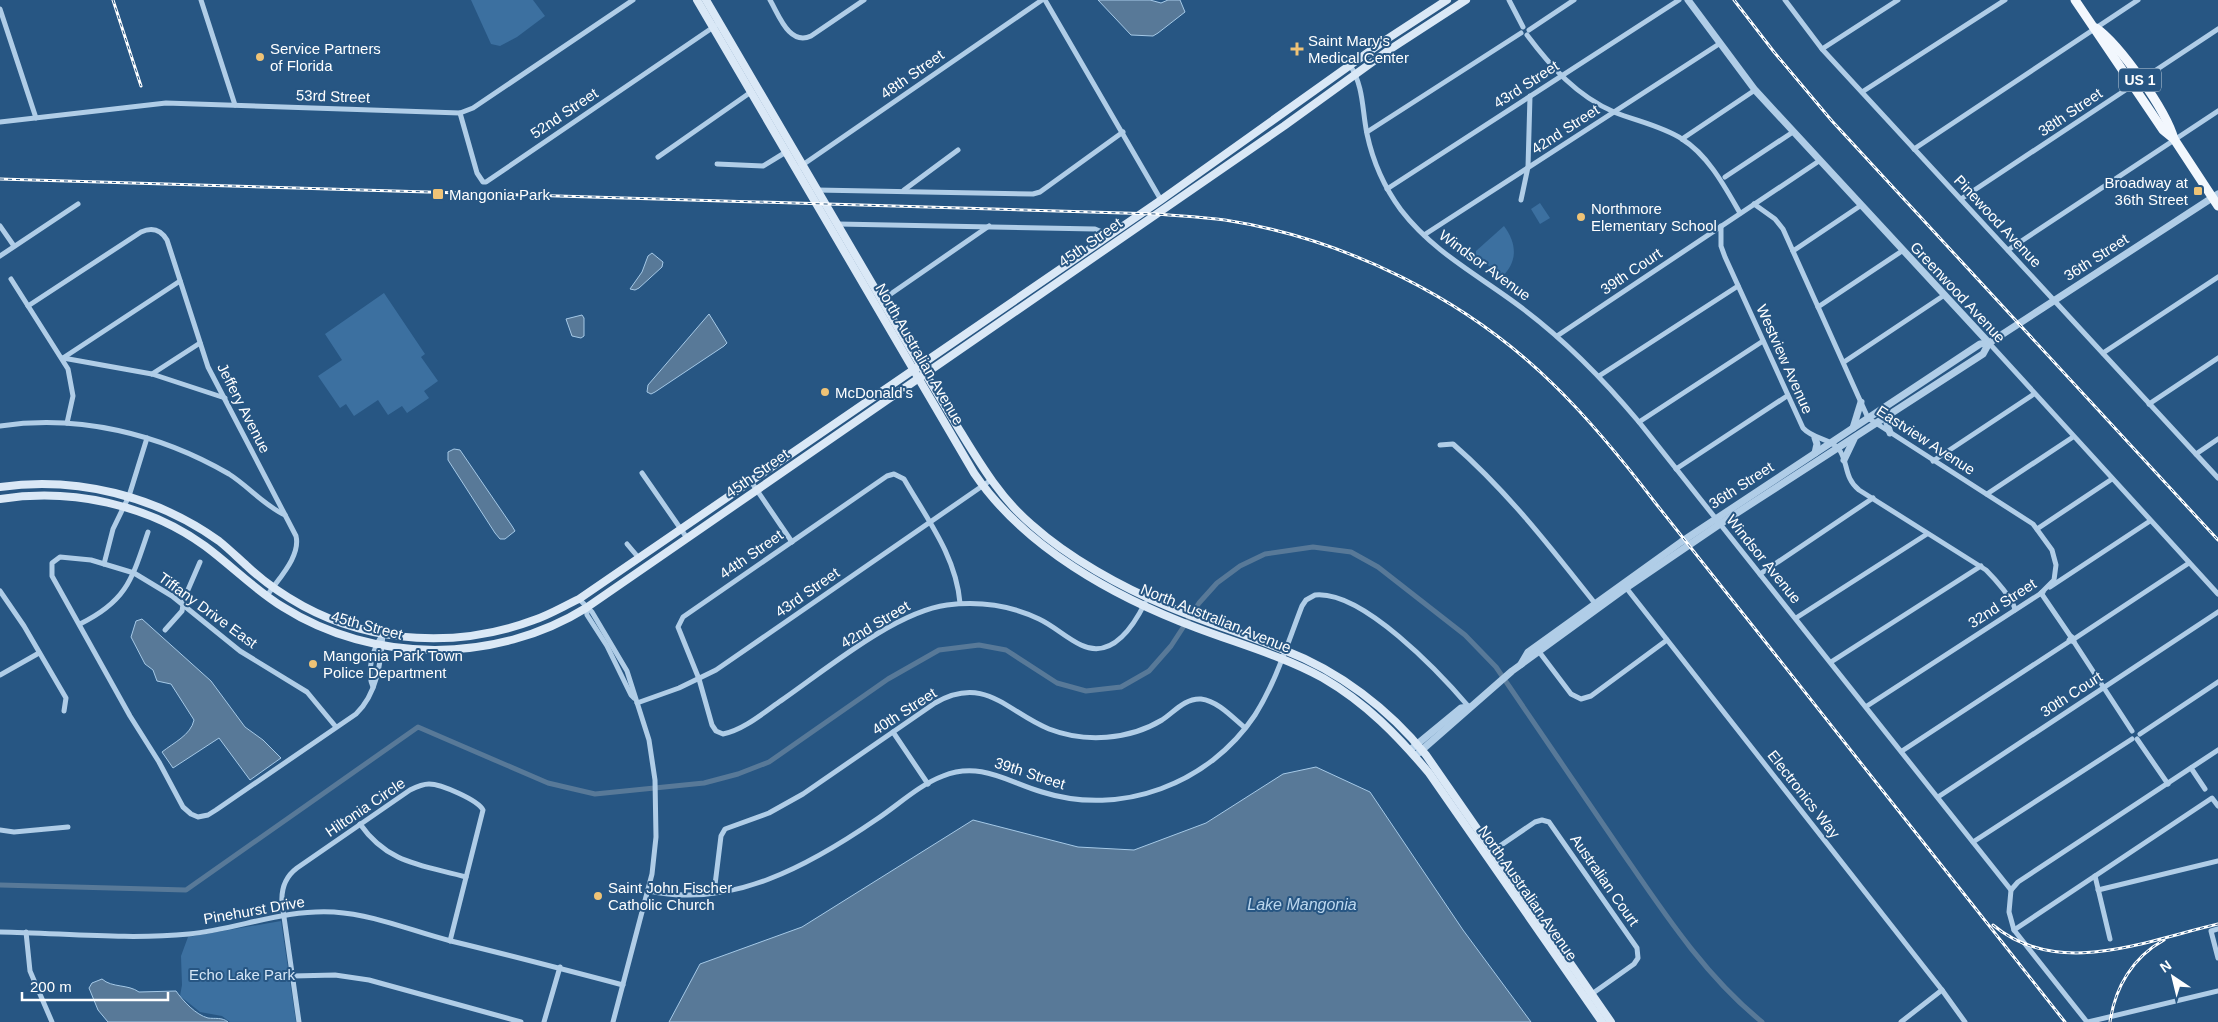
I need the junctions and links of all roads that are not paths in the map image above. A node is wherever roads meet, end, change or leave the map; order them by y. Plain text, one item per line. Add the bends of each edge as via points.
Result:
1 (201, 0) edge
2 (633, 0) edge
3 (697, 0) edge
4 (706, 0) edge
5 (770, 0) edge
6 (864, 0) edge
7 (1043, 0) edge
8 (1448, 0) edge
9 (1466, 0) edge
10 (1509, 0) edge
11 (1574, 0) edge
12 (1679, 0) edge
13 (1688, 0) edge
14 (1898, 0) edge
15 (2005, 0) edge
16 (2075, 0) edge
17 (2138, 0) edge
18 (1787, 1) edge
19 (0, 9) edge
20 (716, 25) junction
21 (2095, 28) junction
22 (2218, 29) edge
23 (1522, 30) junction
24 (1528, 32) junction
25 (1719, 44) junction
26 (1822, 49) junction
27 (1350, 65) junction
28 (1355, 73) junction
29 (1561, 76) junction
30 (2136, 83) junction
31 (1755, 90) junction
32 (751, 92) junction
33 (1862, 92) junction
34 (1530, 96) junction
35 (235, 105) junction
36 (767, 111) junction
37 (2218, 111) edge
38 (1614, 112) junction
39 (460, 113) junction
40 (36, 118) junction
41 (0, 122) edge
42 (1123, 132) junction
43 (1366, 132) junction
44 (1793, 132) junction
45 (1682, 139) junction
46 (2174, 140) junction
47 (1914, 148) junction
48 (958, 150) dead end
49 (786, 152) junction
50 (658, 157) dead end
51 (1819, 161) junction
52 (717, 164) dead end
53 (799, 167) junction
54 (1528, 167) junction
55 (1725, 177) dead end
56 (1387, 188) junction
57 (808, 190) junction
58 (818, 190) junction
59 (904, 190) junction
60 (2215, 195) edge
61 (1961, 199) junction
62 (1161, 200) junction
63 (1521, 200) dead end
64 (78, 204) dead end
65 (1754, 204) junction
66 (1860, 206) junction
67 (2218, 206) edge
68 (1740, 213) junction
69 (838, 224) junction
70 (0, 226) edge
71 (989, 226) junction
72 (1721, 226) junction
73 (1109, 235) junction
74 (1424, 235) junction
75 (14, 246) junction
76 (2008, 250) junction
77 (1793, 251) junction
78 (1902, 251) junction
79 (0, 256) edge
80 (2218, 277) edge
81 (11, 279) dead end
82 (180, 281) junction
83 (1738, 286) junction
84 (1943, 296) junction
85 (882, 300) junction
86 (2055, 300) junction
87 (28, 306) junction
88 (1818, 307) junction
89 (1557, 336) junction
90 (1763, 341) junction
91 (200, 343) junction
92 (1989, 343) junction
93 (2103, 353) junction
94 (63, 358) junction
95 (2218, 358) edge
96 (1844, 362) junction
97 (917, 367) junction
98 (152, 374) junction
99 (922, 375) junction
100 (1599, 376) junction
101 (2034, 394) junction
102 (1787, 396) junction
103 (224, 398) junction
104 (1861, 402) junction
105 (2149, 404) junction
106 (1890, 415) junction
107 (1868, 418) junction
108 (1639, 422) junction
109 (67, 423) junction
110 (1875, 425) junction
111 (0, 426) edge
112 (1852, 429) junction
113 (1890, 433) junction
114 (2073, 437) junction
115 (147, 438) junction
116 (1815, 438) junction
117 (1854, 439) junction
118 (2218, 439) edge
119 (1831, 443) junction
120 (1440, 445) dead end
121 (1838, 449) junction
122 (1815, 453) junction
123 (2196, 454) junction
124 (1844, 460) junction
125 (1933, 461) junction
126 (1676, 469) junction
127 (642, 473) dead end
128 (2218, 478) edge
129 (2112, 479) junction
130 (750, 480) junction
131 (991, 480) junction
132 (983, 486) junction
133 (0, 487) edge
134 (757, 490) junction
135 (1987, 494) junction
136 (129, 496) junction
137 (1872, 498) junction
138 (0, 499) edge
139 (124, 506) junction
140 (285, 515) junction
141 (1718, 521) junction
142 (2150, 521) junction
143 (929, 523) junction
144 (680, 528) junction
145 (2037, 528) junction
146 (148, 532) dead end
147 (1927, 534) junction
148 (687, 538) junction
149 (792, 542) junction
150 (627, 544) dead end
151 (638, 557) junction
152 (200, 562) dead end
153 (2189, 563) junction
154 (104, 564) junction
155 (1981, 566) junction
156 (134, 573) junction
157 (1760, 574) junction
158 (1624, 585) junction
159 (273, 587) junction
160 (0, 591) edge
161 (2041, 593) junction
162 (2218, 594) edge
163 (267, 596) junction
164 (1148, 597) junction
165 (578, 599) junction
166 (960, 603) junction
167 (1144, 605) junction
168 (183, 606) junction
169 (1596, 606) junction
170 (586, 608) junction
171 (2015, 610) junction
172 (2218, 612) edge
173 (1796, 618) junction
174 (80, 624) junction
175 (165, 630) dead end
176 (383, 634) junction
177 (1667, 640) junction
178 (2072, 640) junction
179 (379, 644) junction
180 (1284, 650) junction
181 (1538, 650) junction
182 (40, 653) junction
183 (620, 657) junction
184 (1281, 658) junction
185 (1831, 662) junction
186 (621, 674) junction
187 (0, 675) edge
188 (699, 679) junction
189 (2218, 682) edge
190 (2104, 688) junction
191 (636, 700) junction
192 (1867, 706) junction
193 (1469, 707) junction
194 (64, 711) dead end
195 (336, 727) junction
196 (1245, 728) junction
197 (893, 732) junction
198 (2136, 737) junction
199 (1419, 747) junction
200 (2218, 750) edge
201 (1902, 751) junction
202 (1413, 753) junction
203 (2191, 768) junction
204 (928, 784) junction
205 (2168, 784) junction
206 (2205, 789) dead end
207 (1938, 797) junction
208 (2218, 806) edge
209 (360, 824) junction
210 (68, 827) dead end
211 (0, 830) edge
212 (1973, 842) junction
213 (1489, 854) junction
214 (2218, 861) edge
215 (2095, 876) junction
216 (466, 877) junction
217 (2012, 890) junction
218 (2098, 890) junction
219 (649, 891) junction
220 (714, 893) junction
221 (284, 915) junction
222 (2218, 929) edge
223 (2014, 930) junction
224 (0, 932) edge
225 (26, 932) junction
226 (2110, 939) dead end
227 (450, 940) junction
228 (2218, 958) edge
229 (560, 967) junction
230 (293, 976) junction
231 (623, 985) junction
232 (1942, 990) junction
233 (2218, 991) edge
234 (1588, 997) junction
235 (52, 1022) edge
236 (299, 1022) edge
237 (521, 1022) edge
238 (544, 1022) edge
239 (613, 1022) edge
240 (1602, 1022) edge
241 (1612, 1022) edge
242 (1901, 1022) edge
243 (1965, 1022) edge
244 (2087, 1022) edge

1 - 35 street
2 - 39 street
3 - 20 main road, North Australian Avenue
4 - 20 main road, North Australian Avenue
5 - 6 street via 790,33 800,38 811,36
7 - 42 street
7 - 53 street, 48th Street
8 - 27 main road, 45th Street
9 - 28 main road, 45th Street
10 - 23 street
11 - 24 street
12 - 29 street, 43rd Street
13 - 25 street, Greenwood Avenue
14 - 26 street
15 - 33 street
16 - 21 main road, US 1
17 - 21 street
18 - 26 street, Pinewood Avenue
19 - 40 street
20 - 32 main road, North Australian Avenue
20 - 36 main road, North Australian Avenue
20 - 39 street, 52nd Street via 486,182 477,173
21 - 30 main road, US 1 via 2101,41
21 - 47 street
22 - 30 street, 38th Street
23 - 24 street
23 - 43 street
24 - 29 street
25 - 31 street, Greenwood Avenue
25 - 38 street, 42nd Street
26 - 33 street, Pinewood Avenue
27 - 28 street, Windsor Avenue
27 - 62 main road, 45th Street
28 - 43 street, Windsor Avenue via 1361,86
28 - 99 main road, 45th Street via 1276,132
29 - 34 street, 43rd Street
29 - 38 street via 1590,99
30 - 46 main road, US 1 via 2163,130
30 - 61 street, 38th Street
31 - 44 street, Greenwood Avenue
31 - 45 street
32 - 36 main road, North Australian Avenue
32 - 50 street
33 - 47 street, Pinewood Avenue
34 - 54 street
34 - 56 street, 43rd Street
35 - 39 street, 53rd Street
35 - 40 street, 53rd Street via 166,102
36 - 49 main road, North Australian Avenue
36 - 53 main road, North Australian Avenue
37 - 46 street
38 - 45 street
38 - 54 street, 42nd Street
40 - 41 street, 53rd Street
42 - 59 street via 1033,194
42 - 62 street
43 - 56 street, Windsor Avenue via 1374,161
44 - 51 street, Greenwood Avenue
44 - 55 street
45 - 68 street via 1712,169
46 - 60 main road, US 1
46 - 76 street
47 - 61 street, Pinewood Avenue
48 - 59 street
49 - 52 street via 763,166
49 - 53 main road, North Australian Avenue
51 - 65 street, 39th Court
51 - 66 street, Greenwood Avenue
53 - 57 main road, North Australian Avenue
53 - 58 main road, North Australian Avenue
54 - 63 street
54 - 74 street, 42nd Street
56 - 74 street, Windsor Avenue
57 - 58 street
57 - 97 main road, North Australian Avenue
58 - 59 street
58 - 69 main road, North Australian Avenue
60 - 67 main road, US 1
60 - 86 street, 36th Street
61 - 76 street, Pinewood Avenue
62 - 73 main road, 45th Street
64 - 75 street
65 - 68 street, 39th Court
65 - 77 street, Eastview Avenue via 1778,222
66 - 77 street
66 - 78 street, Greenwood Avenue
68 - 72 street, 39th Court
69 - 71 street
69 - 85 main road, North Australian Avenue
70 - 75 street
71 - 73 street via 1095,230
71 - 85 street
72 - 83 street, Westview Avenue via 1721,246
72 - 89 street, 39th Court
73 - 97 main road, 45th Street
74 - 89 street, Windsor Avenue via 1443,254 1508,297
75 - 79 street
76 - 86 street, Pinewood Avenue
77 - 88 street, Eastview Avenue
78 - 84 street, Greenwood Avenue
78 - 88 street
80 - 93 street
81 - 87 street
82 - 87 street, Jeffery Avenue via 165,237 152,229 141,232
82 - 91 street, Jeffery Avenue
82 - 94 street
83 - 90 street, Westview Avenue
83 - 100 street
84 - 92 street, Greenwood Avenue
84 - 96 street
85 - 97 main road, North Australian Avenue
86 - 92 street, 36th Street
86 - 93 street, Pinewood Avenue
87 - 94 street
88 - 96 street, Eastview Avenue
89 - 100 street, Windsor Avenue
90 - 102 street, Westview Avenue
90 - 108 street
91 - 98 street
91 - 103 street, Jeffery Avenue
92 - 101 street, Greenwood Avenue
92 - 106 street, 36th Street via 1983,354
92 - 107 street, 36th Street via 1980,344
93 - 105 street, Pinewood Avenue
94 - 98 street
94 - 109 street via 72,391
95 - 105 street
96 - 104 street, Eastview Avenue
97 - 99 main road, North Australian Avenue
97 - 130 main road, 45th Street
98 - 103 street
99 - 131 main road, North Australian Avenue
99 - 132 main road, North Australian Avenue
99 - 134 main road, 45th Street
100 - 108 street, Windsor Avenue
101 - 114 street, Greenwood Avenue
101 - 125 street
102 - 116 street, Westview Avenue via 1801,425
102 - 126 street
103 - 140 street, Jeffery Avenue
104 - 107 street, Eastview Avenue
104 - 112 street
105 - 123 street, Pinewood Avenue
106 - 110 street, 36th Street
106 - 113 street via 1887,422
107 - 110 street, Eastview Avenue
107 - 112 street, 36th Street
108 - 126 street, Windsor Avenue
109 - 111 street
109 - 115 street
110 - 113 street, Eastview Avenue
110 - 117 street, 36th Street
112 - 119 street, 36th Street
113 - 125 street, Eastview Avenue
114 - 129 street, Greenwood Avenue
114 - 135 street
115 - 136 street
115 - 140 street via 214,466
116 - 119 street
116 - 122 street
117 - 121 street, 36th Street
117 - 124 street
118 - 123 street
119 - 121 street
119 - 122 street, 36th Street
120 - 169 street via 1453,444 1490,479
121 - 124 street
121 - 141 street, 36th Street
122 - 141 street, 36th Street
123 - 128 street, Pinewood Avenue
124 - 137 street via 1854,486
125 - 135 street, Eastview Avenue
126 - 141 street, Windsor Avenue
127 - 144 street
129 - 142 street, Greenwood Avenue
129 - 145 street
130 - 134 street
130 - 144 main road, 45th Street
131 - 132 street, 43rd Street
131 - 164 main road, North Australian Avenue via 1033,526 1088,565
132 - 143 street, 43rd Street
132 - 167 main road, North Australian Avenue via 1010,518 1036,539 1099,582
133 - 136 main road, 45th Street via 59,484
134 - 148 main road, 45th Street
134 - 149 street
135 - 145 street, Eastview Avenue
136 - 139 street
136 - 159 main road, 45th Street via 204,531
137 - 147 street
137 - 157 street
138 - 139 main road, 45th Street via 61,496
139 - 154 street via 113,528
139 - 163 main road, 45th Street via 190,536
140 - 159 street, Jeffery Avenue via 296,536 297,548
141 - 157 street, Windsor Avenue
141 - 158 street, 36th Street
142 - 153 street, Greenwood Avenue
142 - 161 street, 32nd Street
143 - 149 street, 44th Street via 904,479 898,474 890,474
143 - 166 street via 953,565
143 - 188 street, 43rd Street
144 - 148 street
144 - 151 main road, 45th Street
145 - 161 street, Eastview Avenue via 2052,550 2056,565 2054,580
146 - 156 street
147 - 155 street
147 - 173 street
148 - 170 main road, 45th Street
149 - 188 street, 44th Street via 683,617 678,624
150 - 151 street
151 - 165 main road, 45th Street
152 - 168 street
153 - 162 street, Greenwood Avenue
153 - 178 street
154 - 156 street, Tiffany Drive East
154 - 174 street, Tiffany Drive East via 63,556 54,560 50,570 52,576
155 - 171 street via 2012,599
155 - 185 street
156 - 168 street, Tiffany Drive East
156 - 174 street via 123,594 98,615
157 - 173 street, Windsor Avenue
158 - 169 street, 36th Street
158 - 177 street, Electronics Way
159 - 163 street, Jeffery Avenue
159 - 176 main road, 45th Street via 319,614
160 - 182 street
161 - 171 street, 32nd Street
161 - 178 street
163 - 179 main road, 45th Street via 315,625
164 - 167 street, 42nd Street
164 - 180 main road, North Australian Avenue
165 - 170 street
165 - 176 main road, 45th Street via 535,620 484,633 439,638
166 - 167 street, 42nd Street via 1012,608 1040,619 1078,644 1094,648 1108,647 1122,638
166 - 188 street, 42nd Street via 929,608 900,620 754,719 728,733 719,733 713,728
167 - 184 main road, North Australian Avenue
168 - 175 street via 182,612
168 - 195 street, Tiffany Drive East via 240,651 307,692
169 - 181 street, 36th Street
170 - 179 main road, 45th Street via 544,629 477,646 429,651
170 - 183 street via 592,612
170 - 186 street
171 - 192 street, 32nd Street
172 - 190 street, 30th Court
173 - 185 street, Windsor Avenue
174 - 195 street via 183,807 194,816 212,813
176 - 179 street
177 - 181 street via 1591,696 1581,699 1571,694
177 - 232 street, Electronics Way
178 - 190 street
178 - 201 street
179 - 195 street via 370,680 373,687 361,709
180 - 184 street
180 - 193 street via 1306,600 1318,594 1333,597 1354,606 1396,636 1438,672
180 - 199 main road, North Australian Avenue via 1327,670 1360,692
181 - 193 street, 36th Street
182 - 187 street
182 - 194 street via 66,698
183 - 186 street
183 - 191 street
184 - 196 street, 39th Street via 1262,702
184 - 202 main road, North Australian Avenue via 1356,700 1387,725
185 - 192 street, Windsor Avenue
186 - 191 street via 630,695
188 - 191 street, 43rd Street
189 - 198 street
190 - 198 street via 2132,731 2137,731
190 - 207 street, 30th Court
191 - 219 street via 649,740 655,780 656,838
192 - 201 street, Windsor Avenue
193 - 199 street, 36th Street via 1461,708
196 - 197 street, 40th Street via 1212,703 1199,699 1184,703 1160,721 1140,730 1111,737 1082,737 1048,729 995,697 970,692 942,699
196 - 204 street, 39th Street via 1225,750 1195,772 1162,789 1134,797 1090,800 1057,796 975,770 954,772
197 - 204 street
197 - 220 street, 40th Street via 788,803 725,829 721,836
198 - 205 street
198 - 212 street
199 - 202 street, 36th Street
199 - 213 main road, North Australian Avenue
200 - 203 street
201 - 207 street, Windsor Avenue
202 - 213 main road, North Australian Avenue
203 - 205 street
203 - 206 street
204 - 220 street, 39th Street via 838,846 805,864 770,879
205 - 217 street via 2018,882
207 - 212 street, Windsor Avenue
208 - 215 street via 2212,798
209 - 216 street via 377,846 390,855
209 - 216 street, Hiltonia Circle via 421,785 436,785 476,802 483,810 483,816
209 - 221 street, Hiltonia Circle via 291,873 282,891
210 - 211 street via 14,832
212 - 217 street, Windsor Avenue
213 - 234 main road, North Australian Avenue
213 - 234 street, Australian Court via 1535,822 1546,821 1592,882 1639,955 1634,964
214 - 218 street
215 - 218 street
215 - 223 street
216 - 227 street, Hiltonia Circle
217 - 223 street via 2009,912
218 - 226 street
219 - 220 street, 39th Street via 682,896
219 - 231 street
221 - 225 street, Pinehurst Drive via 209,931 170,935
221 - 227 street, Pinehurst Drive via 331,912 366,916
221 - 230 street, Hiltonia Circle
222 - 228 street via 2211,931
223 - 244 street
224 - 225 street, Pinehurst Drive
225 - 235 street via 30,971
227 - 229 street, Pinehurst Drive
229 - 231 street, Pinehurst Drive
229 - 238 street
230 - 236 street, Hiltonia Circle
230 - 237 street via 360,978
231 - 239 street
232 - 242 street
232 - 243 street, Electronics Way
233 - 244 street
234 - 240 main road, North Australian Avenue
234 - 241 main road, North Australian Avenue

